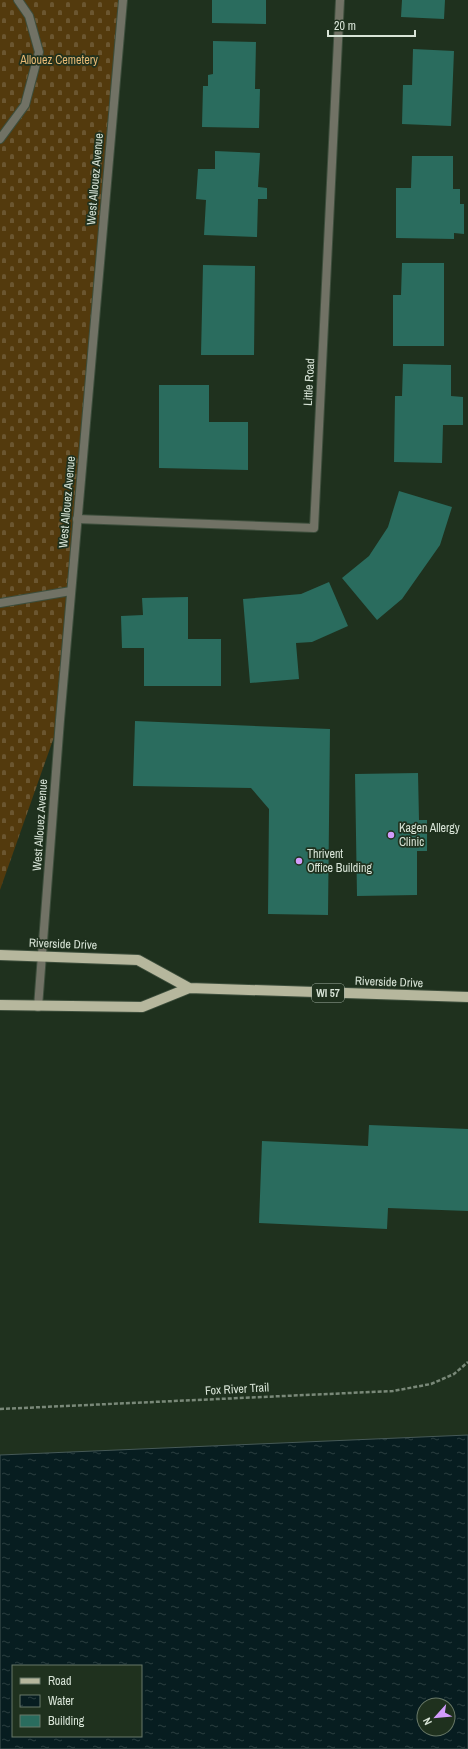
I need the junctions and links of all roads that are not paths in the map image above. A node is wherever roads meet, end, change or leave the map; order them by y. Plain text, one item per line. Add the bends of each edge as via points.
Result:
1 (18, 0) edge
2 (123, 0) edge
3 (340, 0) edge
4 (0, 139) edge
5 (77, 519) junction
6 (71, 591) junction
7 (0, 603) edge
8 (0, 955) edge
9 (42, 956) junction
10 (189, 988) junction
11 (468, 997) edge
12 (0, 1005) edge
13 (38, 1007) junction

1 - 4 street via 29,16 39,52 25,105
2 - 5 street, West Allouez Avenue
3 - 5 street, Little Road via 314,528
5 - 6 street, West Allouez Avenue
6 - 7 street
6 - 9 street, West Allouez Avenue
8 - 9 main road, Riverside Drive / WI 57
9 - 10 main road, Riverside Drive / WI 57 via 138,960
9 - 13 street, West Allouez Avenue
10 - 11 main road, Riverside Drive / WI 57
10 - 13 main road, Riverside Drive / WI 57 via 142,1007
12 - 13 main road, Riverside Drive / WI 57

